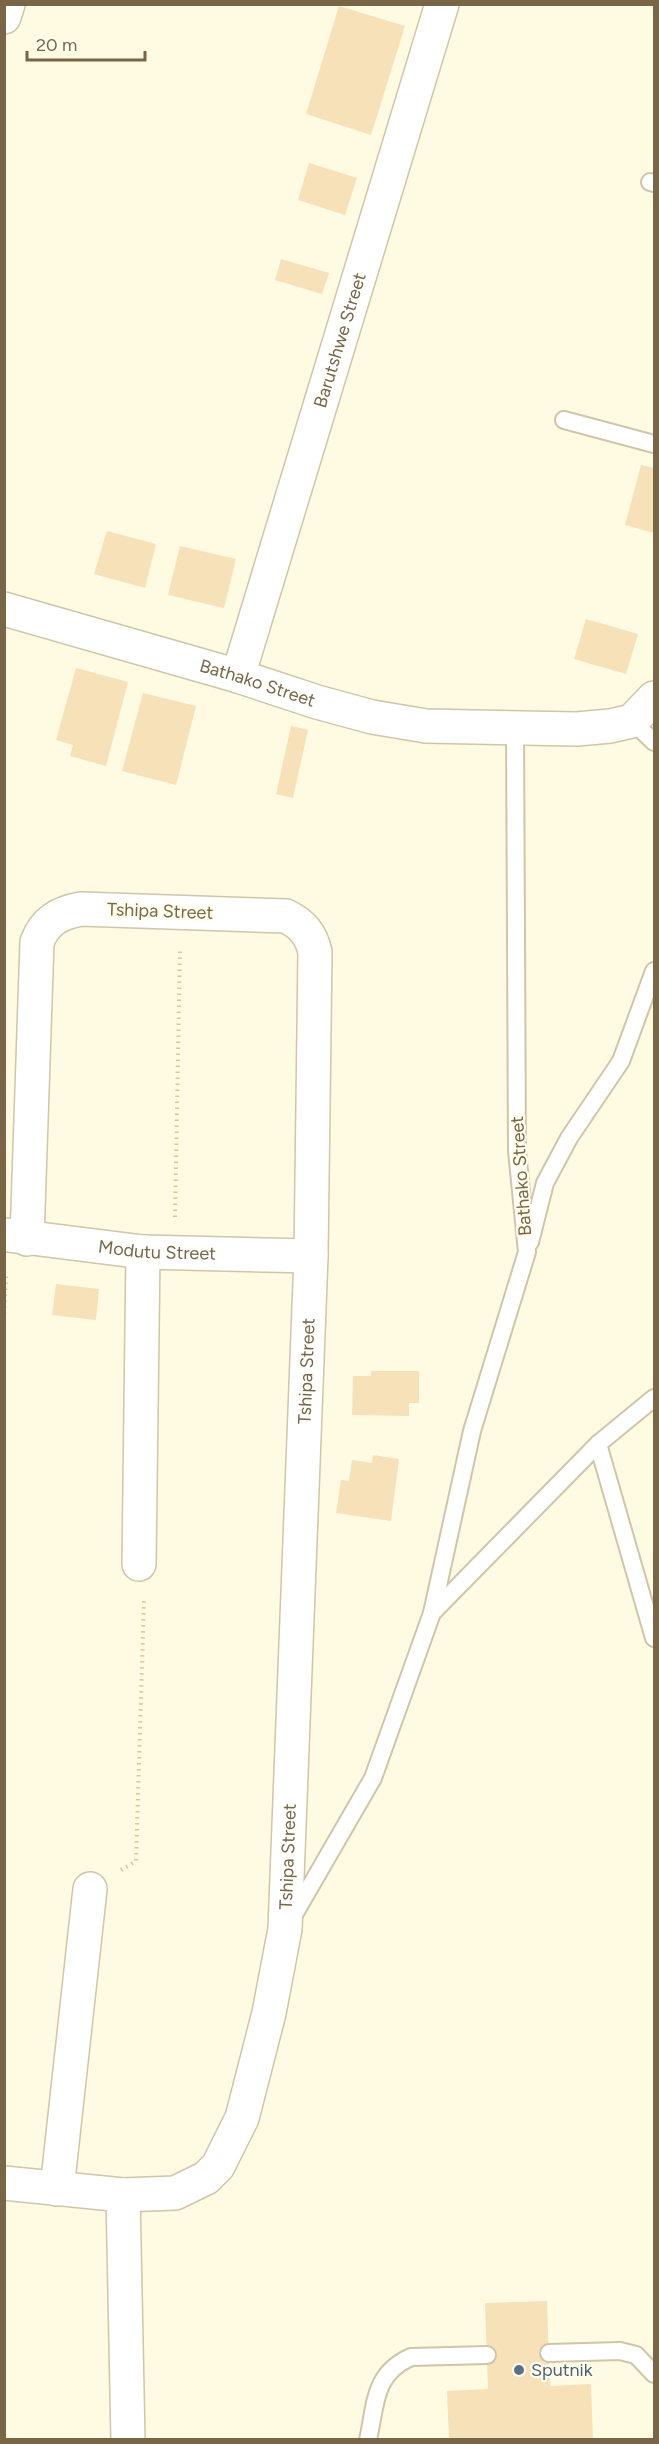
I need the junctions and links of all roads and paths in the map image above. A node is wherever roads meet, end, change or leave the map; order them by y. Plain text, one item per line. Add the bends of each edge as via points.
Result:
1 (8, 4) edge
2 (442, 4) edge
3 (4, 17) edge
4 (564, 420) dead end
5 (654, 444) edge
6 (4, 609) edge
7 (238, 676) junction
8 (654, 698) edge
9 (515, 726) junction
10 (643, 732) edge
11 (181, 912) junction
12 (654, 971) edge
13 (13, 1237) edge
14 (527, 1252) junction
15 (159, 1253) junction
16 (310, 1256) junction
17 (4, 1320) edge
18 (654, 1398) edge
19 (598, 1444) junction
20 (139, 1564) joint
21 (432, 1613) junction
22 (654, 1638) edge
23 (90, 1889) joint
24 (285, 1929) junction
25 (4, 2183) edge
26 (57, 2189) junction
27 (123, 2195) junction
28 (549, 2353) dead end
29 (487, 2355) dead end
30 (654, 2374) edge
31 (128, 2439) edge
32 (368, 2439) edge

1 - 3 street
2 - 7 street, Barutshwe Street
4 - 5 lane
6 - 7 street, Bathako Street
7 - 9 street, Bathako Street via 372,717 426,726
8 - 10 street, Bathako Street
9 - 10 street, Bathako Street via 610,726
9 - 14 lane, Bathako Street via 517,1151
11 - 13 street, Tshipa Street via 81,909 55,917 42,931 37,942
11 - 15 path
11 - 16 street, Tshipa Street via 286,916 302,926 311,938 315,952
12 - 14 lane via 621,1061 569,1138 545,1183
13 - 15 street, Modutu Street
13 - 17 path
14 - 21 lane, Bathako Street via 472,1431
15 - 16 street, Modutu Street
15 - 20 street
16 - 24 street, Tshipa Street
18 - 19 lane
19 - 21 lane
19 - 22 lane
20 - 23 path via 144,1589 136,1861
21 - 24 lane, Bathako Street via 373,1778
23 - 26 street
24 - 27 street, Tshipa Street via 269,2013 242,2118 218,2166 206,2178 175,2193
25 - 26 street, Tshipa Street
26 - 27 street, Tshipa Street
27 - 31 street
28 - 30 lane via 620,2351 636,2355
29 - 32 lane via 411,2357 388,2371 381,2382

